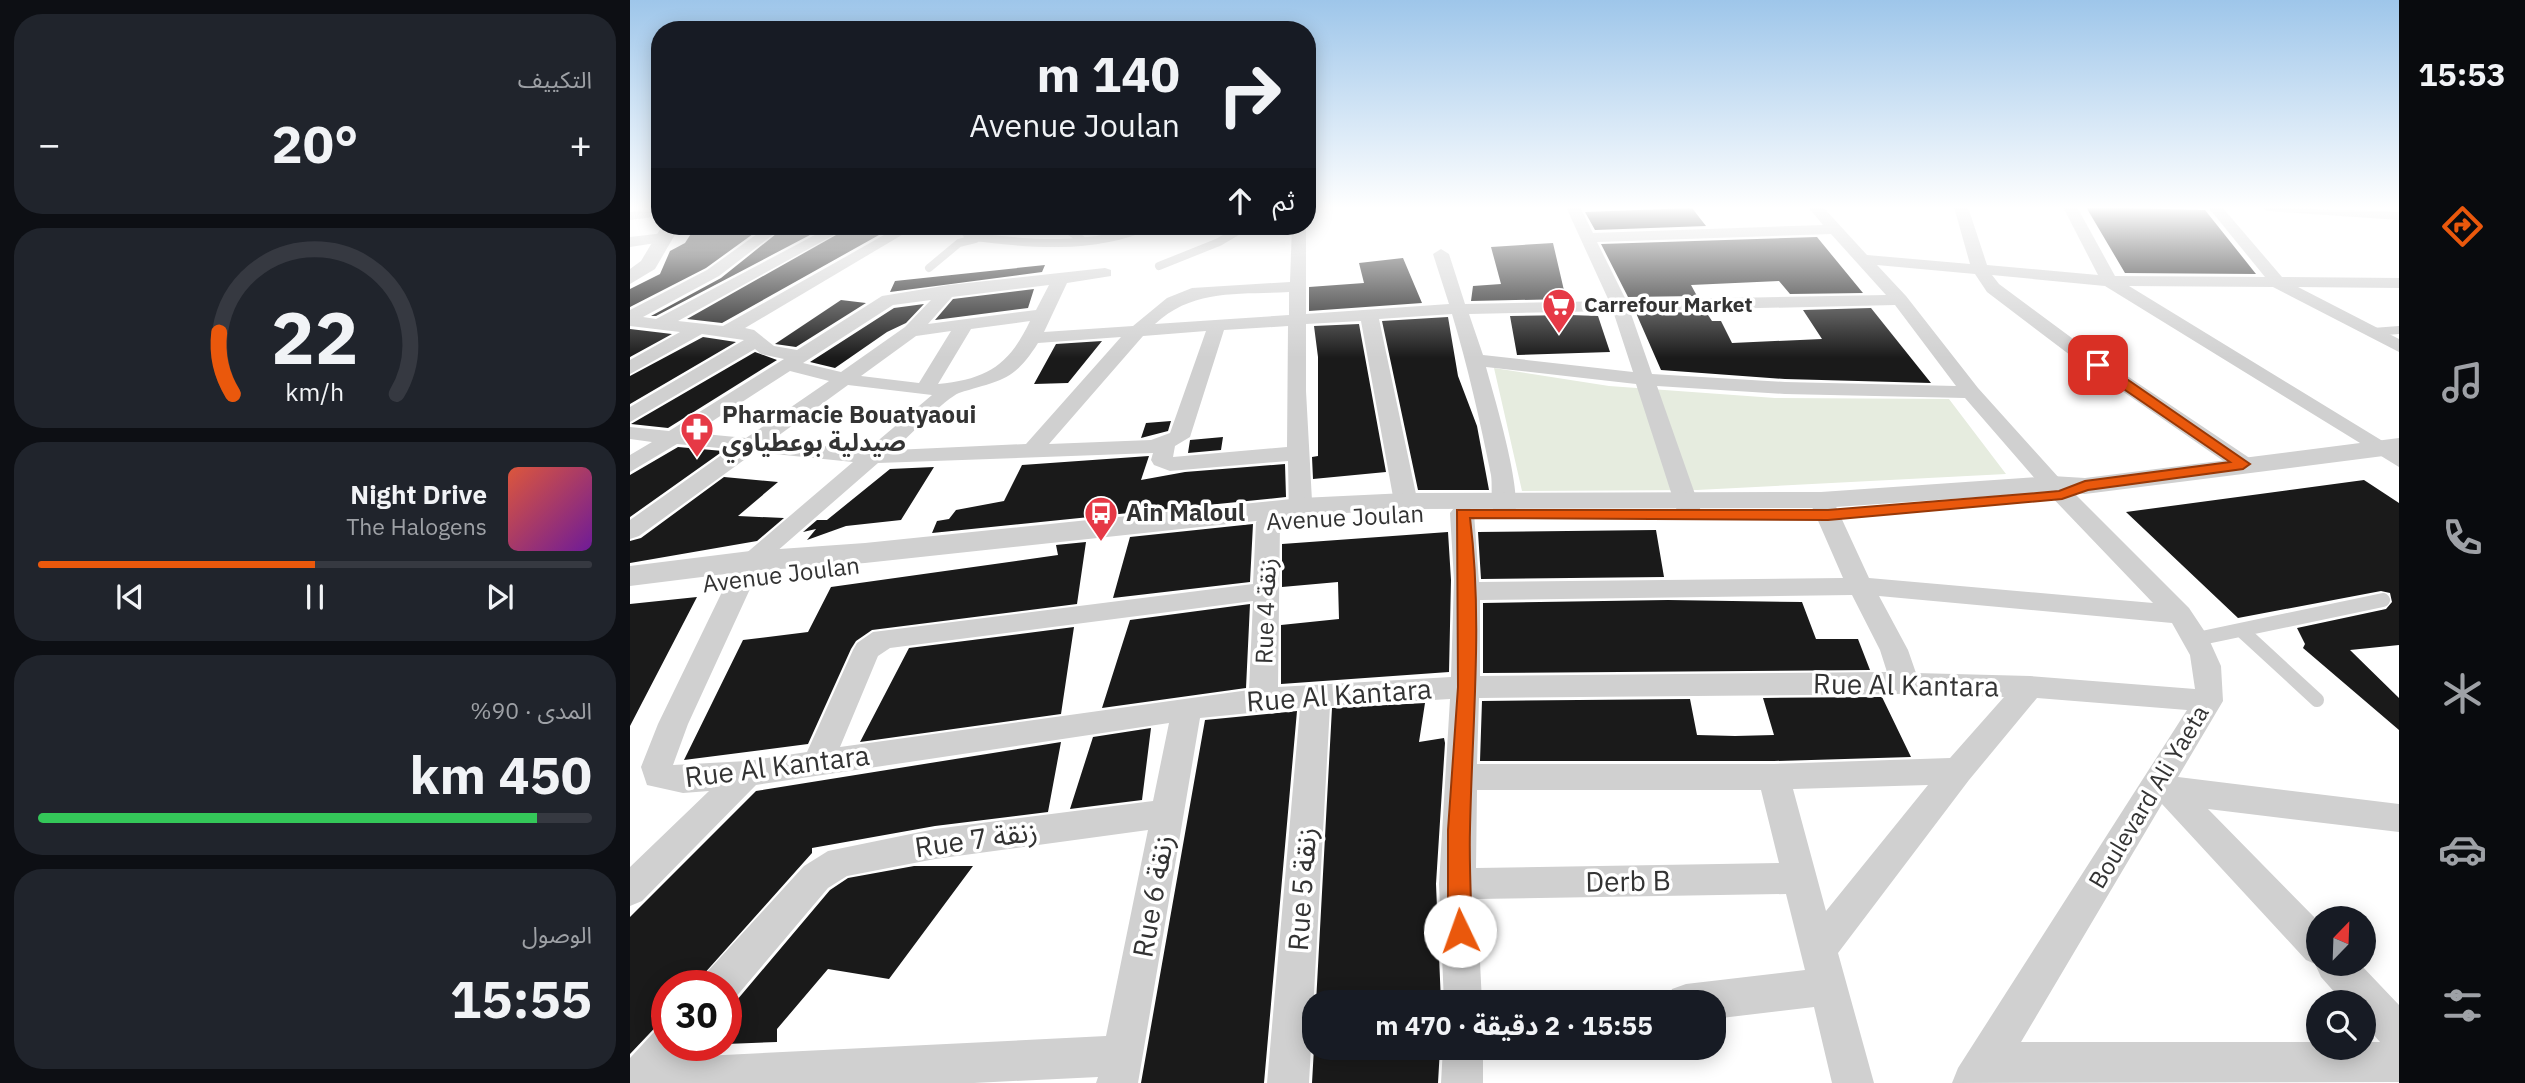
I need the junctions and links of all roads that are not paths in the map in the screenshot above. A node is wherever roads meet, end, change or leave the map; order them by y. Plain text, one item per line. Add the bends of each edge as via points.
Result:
1 (653, 258) edge
2 (734, 258) edge
3 (784, 258) edge
4 (855, 258) edge
5 (941, 258) edge
6 (1175, 258) edge
7 (1299, 258) edge
8 (1442, 258) edge
9 (1595, 258) edge
10 (1975, 258) edge
11 (2097, 258) edge
12 (2257, 258) edge
13 (1861, 259) joint
14 (1158, 266) dead end
15 (929, 268) dead end
16 (1979, 270) junction
17 (1105, 273) dead end
18 (1062, 277) junction
19 (630, 278) edge
20 (2109, 281) junction
21 (2399, 283) edge
22 (2279, 284) junction
23 (1299, 286) junction
24 (949, 290) junction
25 (1899, 300) junction
26 (1620, 306) junction
27 (1456, 309) junction
28 (1368, 314) junction
29 (1040, 315) junction
30 (630, 319) edge
31 (1299, 319) junction
32 (661, 323) junction
33 (965, 324) junction
34 (1217, 325) junction
35 (702, 327) junction
36 (1140, 328) junction
37 (2399, 330) edge
38 (727, 331) junction
39 (911, 331) junction
40 (2373, 332) junction
41 (1030, 338) junction
42 (755, 341) junction
43 (2399, 346) edge
44 (793, 360) junction
45 (1475, 360) junction
46 (630, 368) edge
47 (844, 378) junction
48 (1644, 381) junction
49 (955, 386) junction
50 (925, 389) junction
51 (1971, 392) junction
52 (630, 416) edge
53 (630, 433) edge
54 (672, 438) junction
55 (1165, 444) junction
56 (747, 445) junction
57 (2394, 451) edge
58 (1030, 453) junction
59 (1299, 453) junction
60 (873, 457) junction
61 (2243, 464) junction
62 (630, 465) edge
63 (2066, 488) junction
64 (1504, 506) junction
65 (1407, 507) junction
66 (1688, 507) junction
67 (1824, 507) junction
68 (1301, 513) junction
69 (1462, 513) junction
70 (1268, 522) junction
71 (630, 531) edge
72 (746, 570) junction
73 (630, 576) edge
74 (1860, 586) junction
75 (1266, 591) junction
76 (1467, 591) junction
77 (630, 594) edge
78 (2383, 600) dead end
79 (2180, 615) junction
80 (2241, 630) junction
81 (2197, 639) junction
82 (1905, 683) junction
83 (1467, 687) junction
84 (2030, 687) junction
85 (1316, 695) junction
86 (1263, 699) junction
87 (2318, 700) dead end
88 (2208, 701) junction
89 (1187, 708) junction
90 (817, 763) junction
91 (1958, 771) junction
92 (747, 774) junction
93 (1461, 777) junction
94 (1774, 777) junction
95 (2166, 785) junction
96 (1168, 813) junction
97 (2399, 818) edge
98 (1798, 878) junction
99 (1457, 884) junction
100 (630, 890) edge
101 (2306, 934) edge
102 (1823, 968) junction
103 (734, 970) edge
104 (2345, 976) edge
105 (1462, 990) edge
106 (1726, 993) edge
107 (2399, 1033) edge
108 (1463, 1060) edge
109 (654, 1061) edge
110 (2399, 1062) edge
111 (1120, 1069) edge
112 (1980, 1072) edge
113 (636, 1082) edge
114 (1288, 1083) edge
115 (1462, 1083) edge
116 (1853, 1083) edge

1 - 19 street
2 - 30 street
3 - 32 street
4 - 38 street
5 - 15 lane
6 - 14 lane
7 - 23 street
8 - 27 street
9 - 26 street
10 - 16 street
11 - 20 street
12 - 22 street
13 - 16 street
13 - 25 street, Boulevard Ali Yaeta
16 - 20 street
16 - 61 street via 2014,306
17 - 18 street
18 - 24 street
18 - 29 street
20 - 22 street
20 - 57 street
21 - 22 street
22 - 40 street
23 - 31 street
23 - 36 street via 1184,295
24 - 39 street
24 - 44 street via 888,300
25 - 26 street
25 - 51 street, Boulevard Ali Yaeta
26 - 27 street
26 - 48 street
27 - 28 street
27 - 45 street
28 - 31 street
28 - 65 street
29 - 33 street
29 - 41 street
30 - 32 street
31 - 34 street
31 - 59 street
32 - 35 street
33 - 39 street
33 - 50 street
34 - 36 street
34 - 55 street via 1179,437
35 - 38 street
35 - 46 street
36 - 41 street
36 - 58 street
37 - 40 lane
38 - 42 street via 749,334
39 - 47 street
40 - 43 street
41 - 49 street via 1006,371
42 - 44 street
42 - 52 street
44 - 47 street
44 - 54 street
45 - 48 street
45 - 64 street via 1503,479
47 - 50 street via 882,387
47 - 56 street
48 - 51 street
48 - 66 street
49 - 50 street
49 - 60 street
51 - 63 street, Boulevard Ali Yaeta
53 - 54 street
54 - 56 street
54 - 62 street
55 - 58 street
55 - 59 street via 1162,460 1170,464
56 - 60 street
56 - 71 street
57 - 61 street, Avenue Joulan
58 - 60 street
59 - 68 street
60 - 72 street
61 - 63 street, Avenue Joulan
63 - 67 street, Avenue Joulan
63 - 79 street, Boulevard Ali Yaeta
64 - 65 street, Avenue Joulan
64 - 66 street, Avenue Joulan
64 - 69 street, Avenue Joulan
65 - 68 street, Avenue Joulan
65 - 69 street, Avenue Joulan
66 - 67 street, Avenue Joulan
67 - 74 street
68 - 70 street, Avenue Joulan
68 - 72 street, Avenue Joulan via 865,553
69 - 76 street
70 - 72 street, Avenue Joulan
70 - 75 street, Rue 4 زنقة
72 - 73 street, Avenue Joulan
72 - 77 street, Avenue Joulan
72 - 92 street, Rue Al Kantara via 657,766 659,776 683,780
74 - 76 street
74 - 79 street
74 - 82 street via 1894,650
75 - 86 street, Rue 4 زنقة
75 - 90 street via 883,639 867,650
76 - 83 street
78 - 80 lane
79 - 81 street, Boulevard Ali Yaeta
80 - 81 lane
80 - 87 lane
81 - 88 street, Boulevard Ali Yaeta via 2210,670
82 - 83 street, Rue Al Kantara
82 - 84 street, Rue Al Kantara
83 - 85 street, Rue Al Kantara
83 - 93 street
84 - 88 street, Rue Al Kantara
84 - 91 street
85 - 86 street, Rue Al Kantara
85 - 114 street, Rue 5 زنقة
86 - 89 street, Rue Al Kantara
88 - 95 street, Boulevard Ali Yaeta
89 - 90 street, Rue Al Kantara
89 - 96 street, Rue 6 زنقة
90 - 92 street, Rue Al Kantara
91 - 94 street
91 - 102 street
92 - 100 street
93 - 94 street
93 - 99 street
94 - 98 street
95 - 97 street
95 - 101 street
95 - 112 street, Boulevard Ali Yaeta
96 - 103 street, Rue 7 زنقة via 854,858 822,872
96 - 111 street, Rue 6 زنقة
98 - 99 street, Derb B
98 - 102 street
99 - 105 street
102 - 106 street
102 - 116 street
104 - 107 street
108 - 115 street
109 - 113 street
110 - 112 street
111 - 113 street

